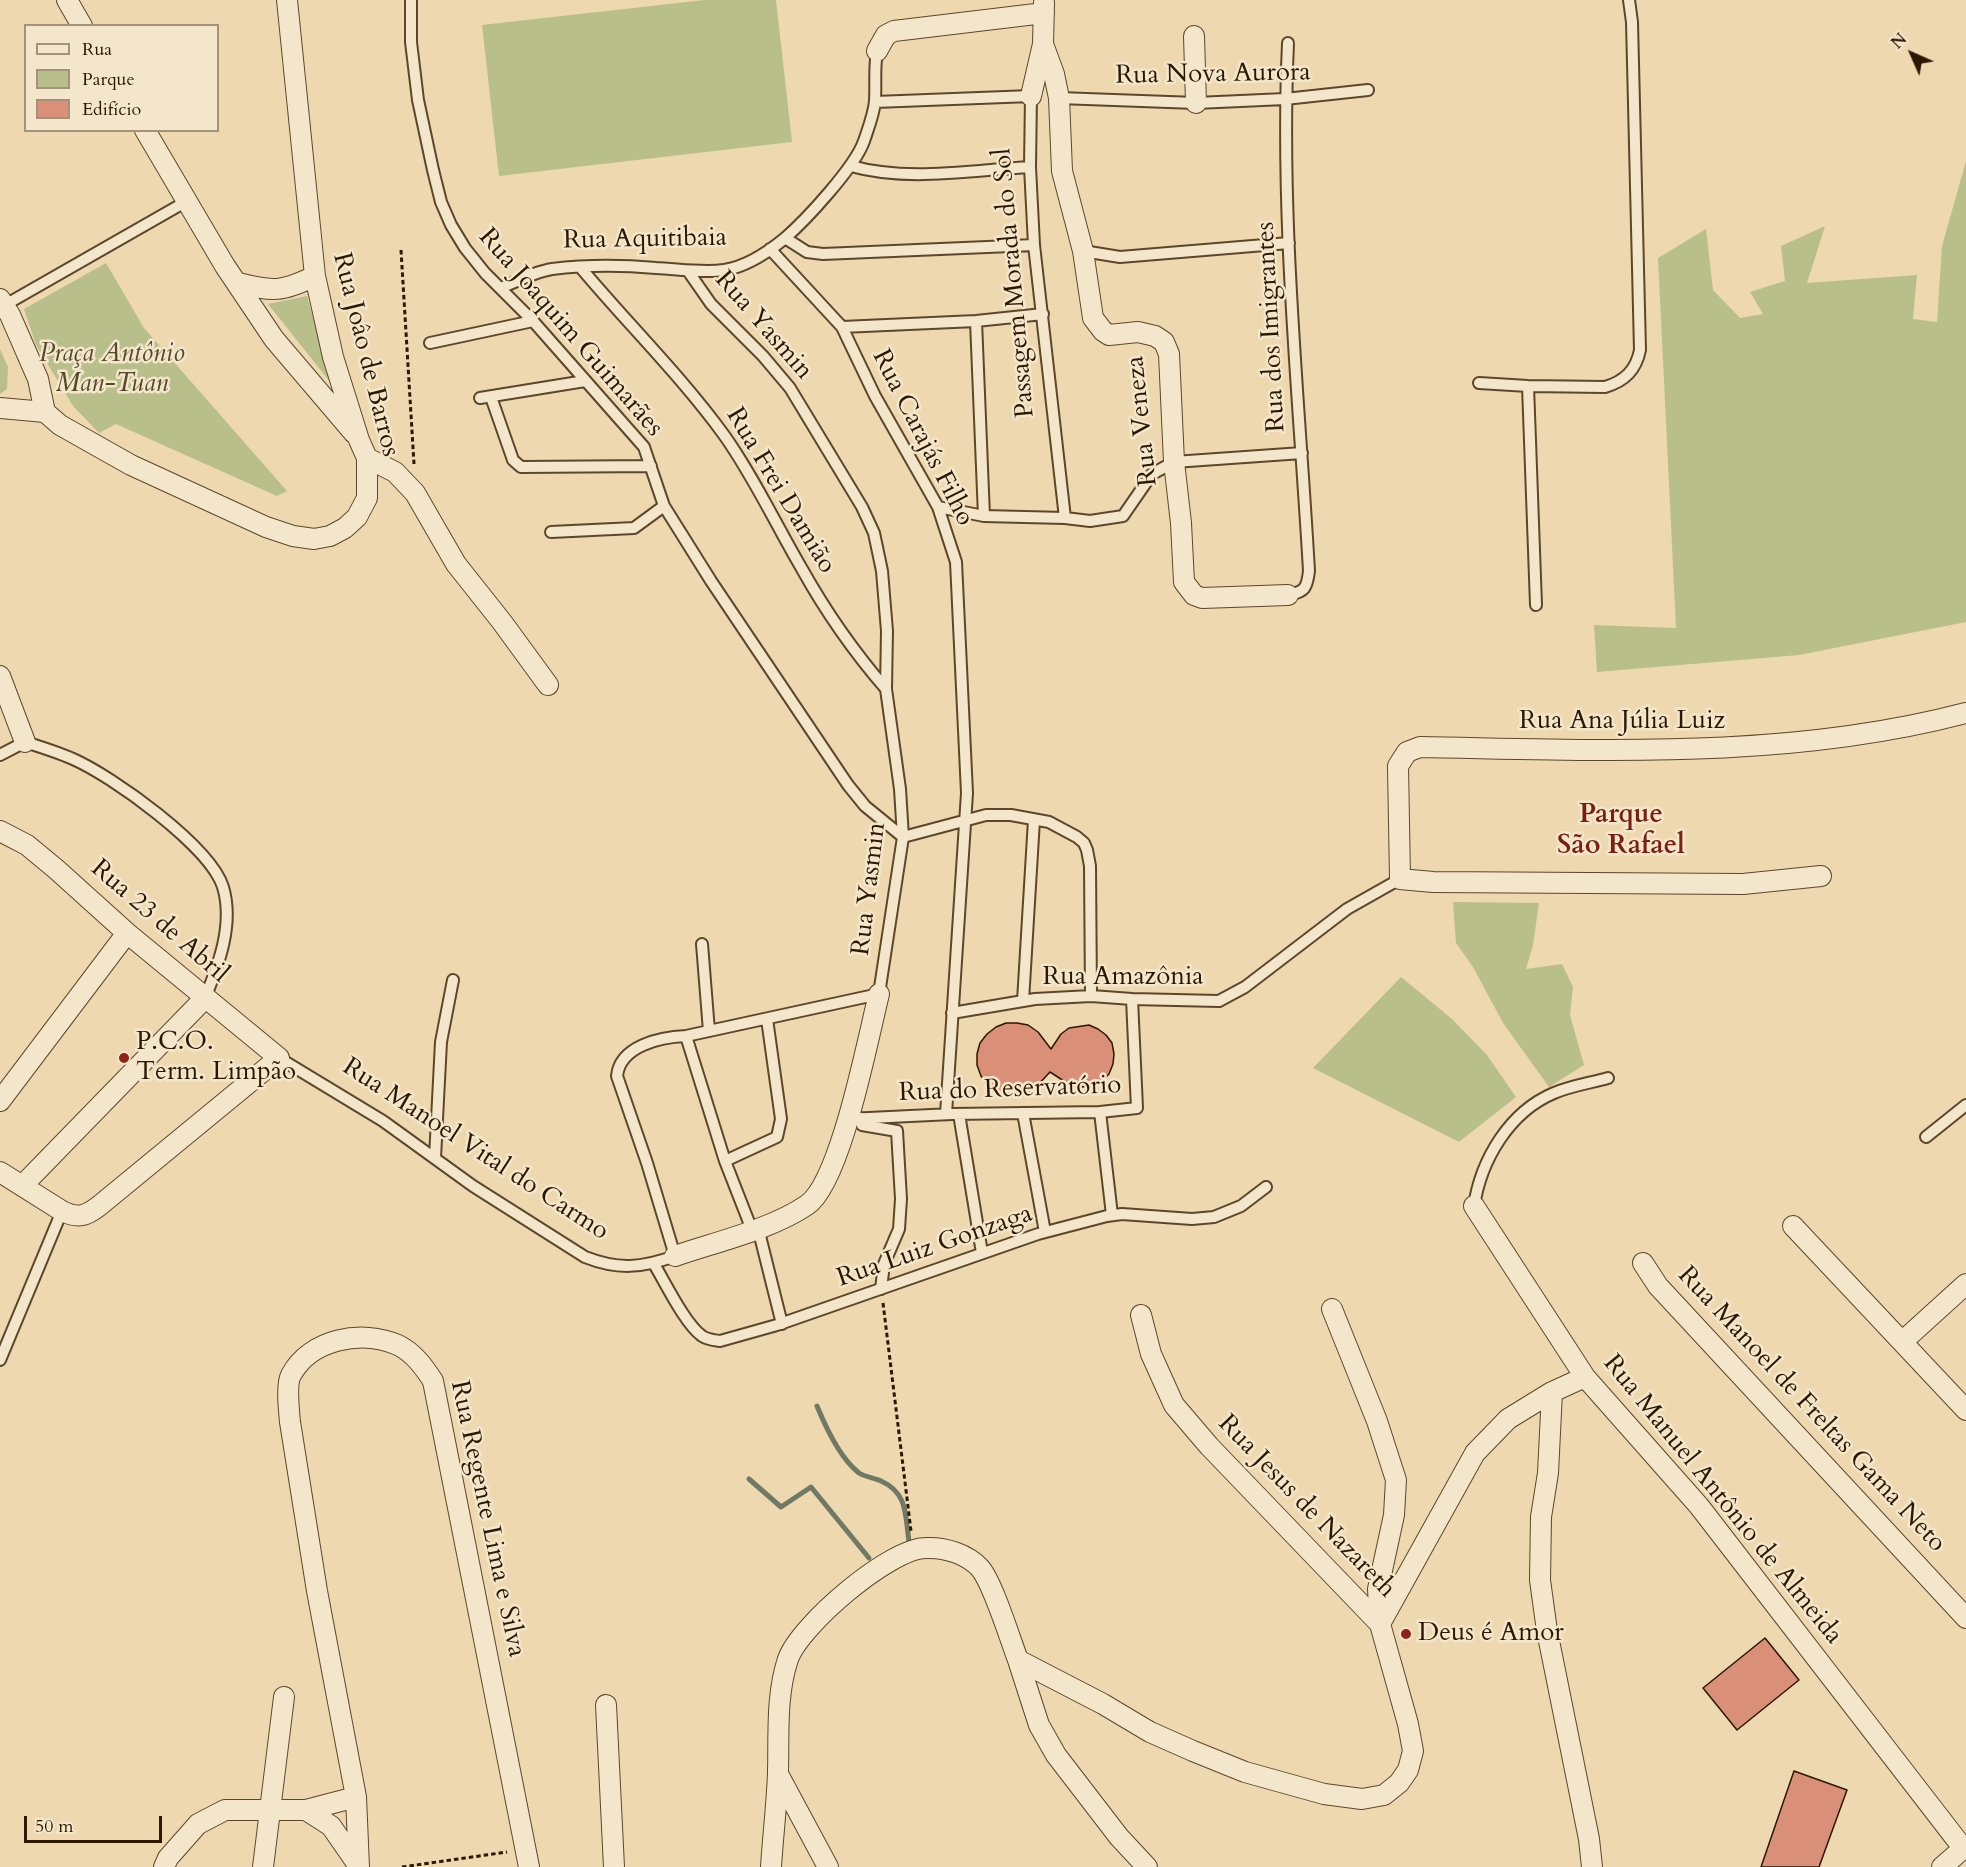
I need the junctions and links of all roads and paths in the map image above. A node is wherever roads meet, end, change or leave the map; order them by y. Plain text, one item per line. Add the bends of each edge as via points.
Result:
1 (67, 0) edge
2 (287, 0) edge
3 (411, 0) edge
4 (1629, 0) edge
5 (1044, 7) edge
6 (81, 24) edge
7 (1194, 36) dead end
8 (1043, 44) junction
9 (1288, 44) dead end
10 (877, 51) joint
11 (1368, 90) dead end
12 (1031, 96) junction
13 (1059, 98) junction
14 (1285, 99) junction
15 (875, 102) junction
16 (1196, 103) junction
17 (146, 132) edge
18 (851, 166) junction
19 (1030, 167) junction
20 (186, 201) junction
21 (785, 238) junction
22 (1289, 243) junction
23 (1034, 245) junction
24 (770, 249) junction
25 (401, 250) dead end
26 (1083, 251) junction
27 (581, 268) junction
28 (688, 271) junction
29 (315, 276) junction
30 (238, 284) junction
31 (501, 288) junction
32 (2, 302) edge
33 (1043, 314) junction
34 (533, 321) junction
35 (976, 321) junction
36 (842, 327) junction
37 (430, 343) dead end
38 (585, 381) junction
39 (1479, 383) dead end
40 (1528, 386) junction
41 (0, 408) edge
42 (45, 412) junction
43 (353, 429) junction
44 (1302, 453) junction
45 (367, 458) junction
46 (1174, 462) junction
47 (651, 466) junction
48 (415, 492) junction
49 (664, 506) junction
50 (938, 507) junction
51 (984, 516) junction
52 (1065, 518) junction
53 (551, 532) dead end
54 (1288, 595) joint
55 (1536, 605) dead end
56 (0, 676) edge
57 (548, 685) dead end
58 (886, 689) junction
59 (1966, 713) edge
60 (25, 742) junction
61 (0, 755) edge
62 (964, 820) junction
63 (1034, 820) junction
64 (0, 831) edge
65 (903, 837) junction
66 (10, 841) edge
67 (1821, 876) dead end
68 (1400, 879) junction
69 (127, 933) junction
70 (702, 944) dead end
71 (453, 980) dead end
72 (879, 994) junction
73 (1091, 996) junction
74 (205, 998) junction
75 (1132, 999) junction
76 (1023, 1001) junction
77 (952, 1013) junction
78 (767, 1019) junction
79 (709, 1031) junction
80 (686, 1036) junction
81 (279, 1058) junction
82 (1608, 1078) dead end
83 (0, 1101) edge
84 (1966, 1105) edge
85 (1100, 1112) junction
86 (1023, 1113) junction
87 (946, 1114) junction
88 (959, 1114) junction
89 (855, 1118) junction
90 (1926, 1137) dead end
91 (435, 1158) junction
92 (725, 1161) junction
93 (0, 1172) edge
94 (22, 1186) junction
95 (1266, 1187) dead end
96 (1474, 1206) joint
97 (62, 1211) junction
98 (1112, 1215) junction
99 (1793, 1226) dead end
100 (755, 1229) junction
101 (1045, 1232) junction
102 (982, 1253) junction
103 (675, 1256) junction
104 (1643, 1263) dead end
105 (654, 1264) junction
106 (1966, 1284) edge
107 (881, 1289) junction
108 (1332, 1309) dead end
109 (1141, 1315) dead end
110 (782, 1324) junction
111 (1903, 1341) junction
112 (0, 1360) edge
113 (1585, 1377) junction
114 (1552, 1392) junction
115 (1966, 1410) edge
116 (914, 1551) junction
117 (1966, 1618) edge
118 (1380, 1624) junction
119 (1018, 1660) junction
120 (284, 1697) dead end
121 (606, 1705) dead end
122 (778, 1774) junction
123 (356, 1797) junction
124 (269, 1809) junction
125 (306, 1810) junction
126 (1965, 1848) edge
127 (527, 1858) edge
128 (359, 1866) edge
129 (164, 1867) edge
130 (263, 1867) edge
131 (402, 1867) edge
132 (614, 1867) edge
133 (771, 1867) edge
134 (828, 1867) edge
135 (1147, 1867) edge
136 (1592, 1867) edge
137 (1942, 1867) edge

1 - 6 street
2 - 29 street, Rua Joâo de Barros
3 - 31 lane, Rua Joaquim Guimarães via 418,100 441,202 465,249
4 - 40 lane via 1638,362 1630,374 1605,387
5 - 8 street, Passagem Morada do Sol
5 - 10 street, Rua Aquitibaia via 894,30 886,34
7 - 16 street
8 - 12 street, Passagem Morada do Sol
8 - 13 street, Passagem Morada do Sol
9 - 14 lane, Rua dos Imigrantes
10 - 15 lane, Rua Aquitibaia
11 - 14 lane, Rua Nova Aurora
12 - 15 lane
12 - 19 lane, Passagem Morada do Sol
13 - 16 lane, Rua Nova Aurora
13 - 26 street, Passagem Morada do Sol via 1062,171
14 - 16 lane, Rua Nova Aurora
14 - 22 lane, Rua dos Imigrantes
15 - 18 lane, Rua Aquitibaia via 864,143
17 - 20 street
18 - 19 lane via 905,175
18 - 21 lane, Rua Aquitibaia
19 - 23 lane, Passagem Morada do Sol
20 - 30 street
20 - 32 lane
21 - 23 lane via 807,252 823,254
21 - 24 lane, Rua Aquitibaia
22 - 26 lane via 1120,257
22 - 44 lane, Rua dos Imigrantes
23 - 33 lane, Passagem Morada do Sol
24 - 28 lane, Rua Aquitibaia via 725,270
24 - 36 lane, Rua Carajás Filho
25 - 48 path
26 - 46 street, Rua Veneza via 1093,318 1103,331 1109,335 1146,333 1164,342
27 - 28 lane, Rua Aquitibaia
27 - 31 lane, Rua Aquitibaia via 550,269
27 - 58 lane, Rua Frei Damião via 724,436 829,614
28 - 58 lane, Rua Yasmin via 711,304 790,388 866,515 882,571
29 - 30 street via 270,291
29 - 43 street, Rua Joâo de Barros
30 - 43 street via 274,339
31 - 34 lane, Rua Joaquim Guimarães
32 - 42 street via 38,379
33 - 35 lane
33 - 52 lane, Passagem Morada do Sol
34 - 37 lane
34 - 38 lane, Rua Joaquim Guimarães
35 - 36 lane
35 - 51 lane
36 - 50 lane, Rua Carajás Filho via 875,396
38 - 47 lane, Rua Joaquim Guimarães via 644,447
38 - 47 lane via 485,397 513,460 521,467
39 - 40 lane
40 - 55 lane
41 - 42 street
42 - 45 street, Rua Joâo de Barros via 131,465 293,536 330,536 357,517 367,498
43 - 45 street, Rua Joâo de Barros
44 - 46 lane
44 - 54 lane, Rua dos Imigrantes via 1308,582 1299,593
45 - 48 street via 395,472
46 - 52 lane via 1152,474 1123,516 1090,521
46 - 54 street, Rua Veneza via 1184,582 1194,595
47 - 49 lane, Rua Joaquim Guimarães
48 - 57 street via 456,564
49 - 53 lane via 633,528
49 - 65 lane, Rua Joaquim Guimarães via 848,785 865,806
50 - 51 lane
50 - 62 lane, Rua Carajás Filho via 956,562 966,783
51 - 52 lane
56 - 60 street
58 - 65 lane, Rua Yasmin
59 - 68 street, Rua Ana Júlia Luiz via 1880,730 1741,748 1412,749 1398,766
60 - 61 lane
60 - 74 lane via 72,758 105,776 190,841 212,865 227,906 222,949
62 - 63 lane via 986,815
62 - 65 lane
62 - 77 lane, Rua Carajás Filho
63 - 73 lane via 1068,831 1087,850
63 - 76 lane
64 - 66 street, Rua 23 de Abril
65 - 72 lane, Rua Yasmin
66 - 69 street, Rua 23 de Abril via 56,869
67 - 68 street via 1743,884
68 - 75 lane, Rua Amazônia via 1347,909 1245,987 1219,1001
69 - 74 street, Rua 23 de Abril
69 - 83 street
70 - 79 lane
71 - 91 lane via 441,1042
72 - 78 lane, Rua Yasmin
72 - 89 street, Rua Manoel Vital do Carmo
73 - 75 lane, Rua Amazônia
73 - 76 lane, Rua Amazônia
74 - 81 street, Rua 23 de Abril
74 - 94 street
75 - 85 lane, Rua do Reservatório via 1137,1108
76 - 77 lane, Rua Amazônia
77 - 87 lane, Rua Carajás Filho
78 - 79 lane, Rua Yasmin
78 - 92 lane via 781,1119 777,1137
79 - 80 lane, Rua Yasmin
80 - 92 lane
80 - 103 lane, Rua Yasmin via 667,1037 634,1050 623,1058 617,1076
81 - 91 lane, Rua Manoel Vital do Carmo via 383,1121
81 - 97 street via 99,1206 82,1216 73,1217
82 - 96 lane via 1555,1092 1529,1106 1492,1151 1478,1184
84 - 90 lane
85 - 86 lane, Rua do Reservatório
85 - 98 lane
86 - 88 lane, Rua do Reservatório
86 - 101 lane
87 - 88 lane, Rua do Reservatório
87 - 89 lane, Rua do Reservatório
88 - 102 lane
89 - 100 street, Rua Manoel Vital do Carmo via 822,1189 809,1204
89 - 107 lane via 862,1125 897,1131 899,1229 884,1264
91 - 105 lane, Rua Manoel Vital do Carmo via 585,1257 620,1267
92 - 100 lane
93 - 94 street
94 - 97 street
95 - 98 lane, Rua Luiz Gonzaga via 1241,1206 1214,1217
96 - 113 street, Rua Manuel Antônio de Almeida
97 - 112 lane
98 - 101 lane, Rua Luiz Gonzaga
99 - 111 street
100 - 103 street, Rua Manoel Vital do Carmo
100 - 110 lane
101 - 102 lane, Rua Luiz Gonzaga
102 - 107 lane, Rua Luiz Gonzaga
103 - 105 lane, Rua Manoel Vital do Carmo
104 - 117 street, Rua Manoel de Freltas Gama Neto via 1658,1286
105 - 110 lane, Rua Luiz Gonzaga via 692,1327 702,1336 711,1340 731,1339
106 - 111 street
107 - 110 lane, Rua Luiz Gonzaga
107 - 116 path
108 - 118 street via 1377,1420 1396,1480 1394,1515 1378,1589
109 - 118 street, Rua Jesus de Nazareth via 1151,1354 1174,1405
111 - 115 street
113 - 114 street
113 - 126 street, Rua Manuel Antônio de Almeida via 1699,1506
114 - 118 street via 1508,1419 1475,1453
114 - 136 street via 1548,1473 1541,1517 1540,1580
116 - 119 street via 924,1547 956,1551 980,1568
116 - 122 street via 895,1557 827,1609 789,1656 780,1686
118 - 119 street, Rua Jesus de Nazareth via 1413,1751 1399,1784 1384,1795 1362,1799 1324,1794 1245,1772 1150,1732
119 - 135 street via 1039,1725 1056,1755
120 - 124 street
121 - 132 street
122 - 133 street
122 - 134 street
123 - 125 street
123 - 127 street, Rua Regente Lima e Silva via 317,1591 290,1422 289,1388 290,1377 310,1353 338,1339 370,1338 398,1346 421,1362 434,1381
123 - 128 street, Rua Regente Lima e Silva
124 - 125 street
124 - 129 street via 225,1810 198,1824
124 - 130 street
125 - 128 street via 331,1826
126 - 137 street
127 - 131 path

